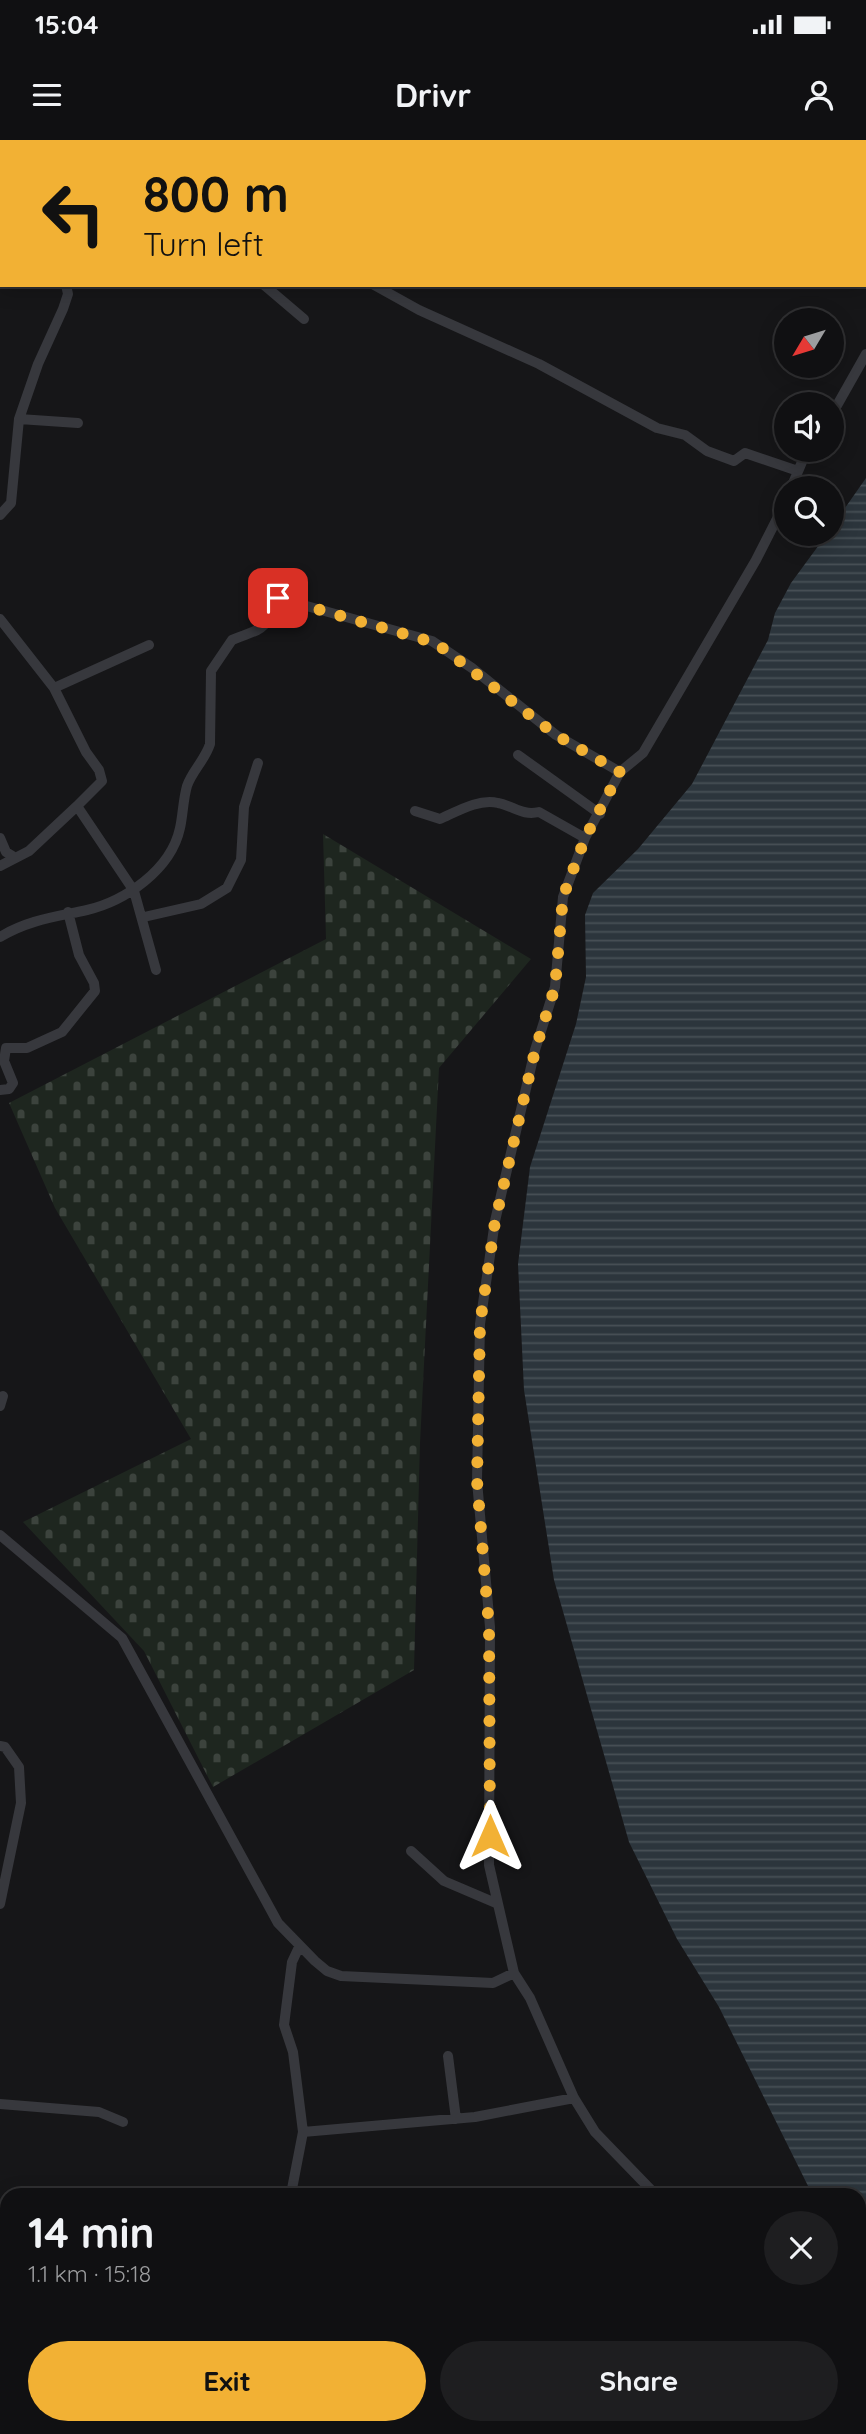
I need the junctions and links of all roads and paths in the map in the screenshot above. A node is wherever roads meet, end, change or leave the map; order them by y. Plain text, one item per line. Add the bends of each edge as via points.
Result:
1 (66, 287) edge
2 (266, 287) edge
3 (378, 287) edge
4 (304, 319) dead end
5 (866, 354) edge
6 (844, 393) edge
7 (19, 419) junction
8 (78, 423) dead end
9 (802, 462) edge
10 (798, 471) junction
11 (796, 476) edge
12 (0, 516) edge
13 (774, 525) edge
14 (0, 619) edge
15 (149, 645) dead end
16 (54, 688) junction
17 (518, 755) dead end
18 (258, 763) dead end
19 (620, 772) junction
20 (77, 806) junction
21 (415, 811) dead end
22 (600, 814) junction
23 (0, 828) edge
24 (0, 837) edge
25 (585, 838) junction
26 (14, 857) junction
27 (0, 866) edge
28 (134, 891) junction
29 (68, 912) junction
30 (144, 917) junction
31 (0, 937) edge
32 (156, 970) dead end
33 (0, 1090) edge
34 (0, 1535) edge
35 (0, 1746) edge
36 (411, 1851) dead end
37 (0, 1904) edge
38 (498, 1904) junction
39 (299, 1947) junction
40 (514, 1973) junction
41 (448, 2056) dead end
42 (574, 2098) junction
43 (0, 2104) edge
44 (456, 2119) junction
45 (123, 2122) dead end
46 (303, 2132) junction
47 (292, 2188) edge
48 (650, 2188) edge

1 - 7 street via 63,309
2 - 4 street
3 - 10 street via 539,364 657,428 685,435 707,451 734,461 745,453
5 - 6 street
7 - 8 street
7 - 12 street via 11,503
9 - 10 street
10 - 11 street
13 - 19 street via 643,753
14 - 16 street
15 - 16 street
16 - 20 street via 102,775 102,781
17 - 22 street
18 - 30 street via 244,807 241,860 227,888 201,904
19 - 22 street
19 - 28 street via 556,735 436,643 278,598 258,633 232,640 211,671 207,755 187,785 180,830 171,849
20 - 26 street via 29,851
20 - 28 street
21 - 25 street via 440,819 495,802 527,815 539,812
22 - 25 street
23 - 24 street
24 - 26 street via 6,852
25 - 38 street via 563,897 555,987 535,1051 495,1222 480,1324 477,1481 489,1627 489,1865
26 - 27 street
28 - 29 street via 99,906
28 - 30 street
29 - 31 street via 46,916
29 - 33 street via 94,991 62,1032 27,1048 6,1048 4,1061 13,1083 9,1090
30 - 32 street
34 - 39 street via 122,1638 273,1914
35 - 37 street via 19,1767 21,1803
36 - 38 street via 444,1881
38 - 40 street
39 - 40 street via 327,1971 359,1978 493,1983
39 - 46 street via 292,1962 284,2025 293,2052
40 - 42 street via 530,1998
41 - 44 street
42 - 44 street
42 - 48 street via 595,2132
43 - 45 street via 99,2112
44 - 46 street
46 - 47 street

